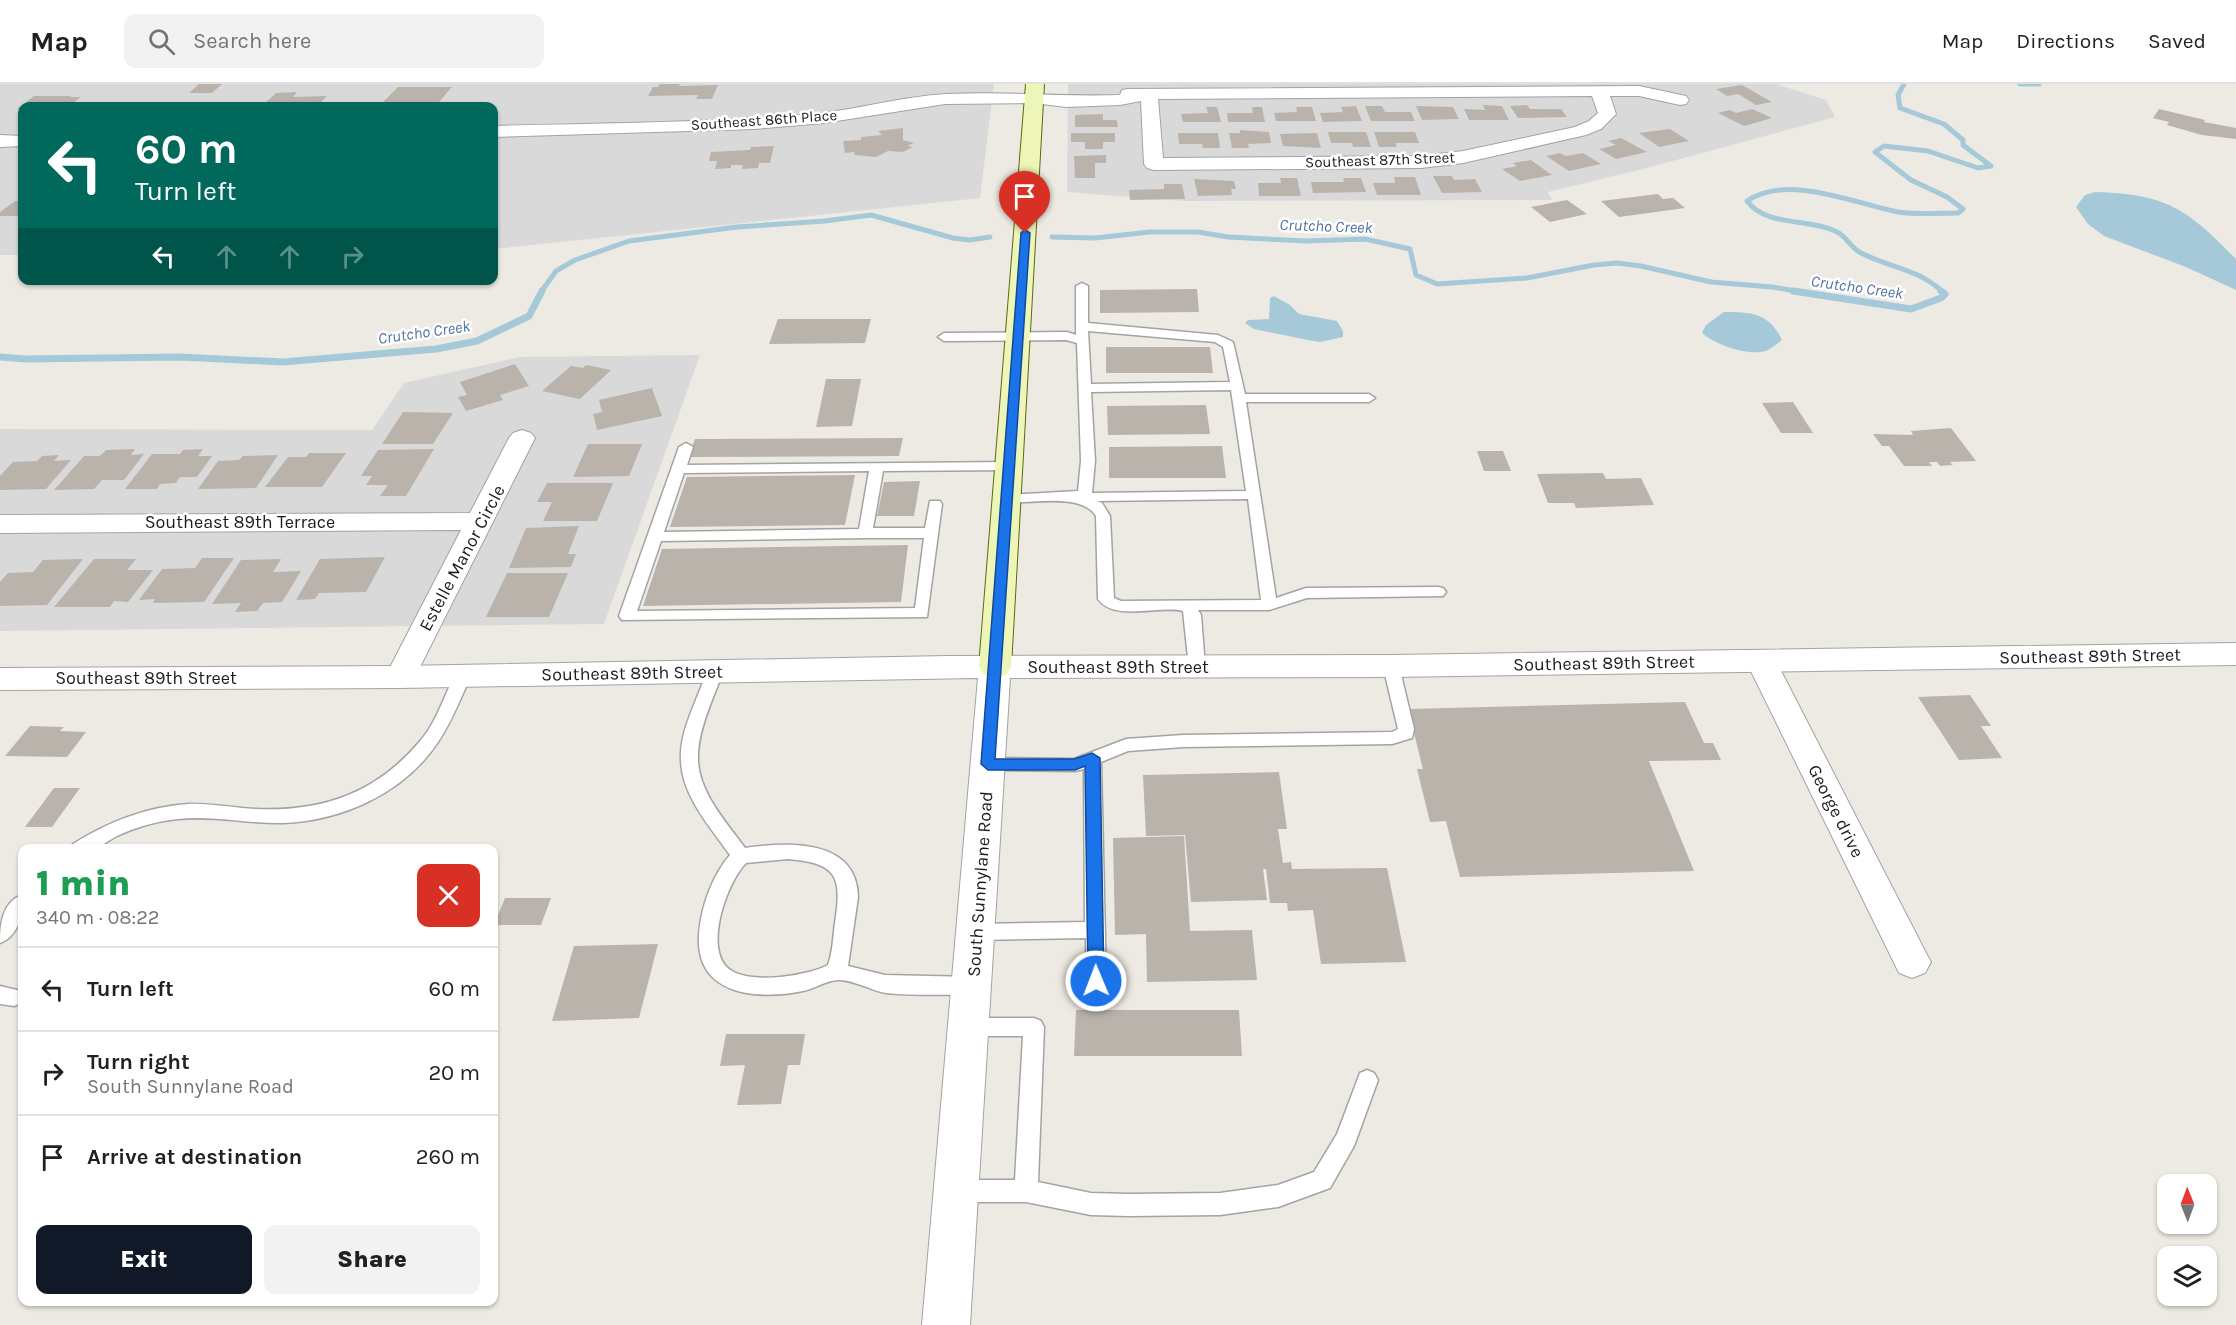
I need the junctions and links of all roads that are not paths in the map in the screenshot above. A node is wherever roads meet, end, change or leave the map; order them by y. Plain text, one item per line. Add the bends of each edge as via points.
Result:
1 (1035, 91) edge
2 (1597, 91) junction
3 (1149, 94) junction
4 (1680, 100) dead end
5 (498, 132) edge
6 (0, 141) edge
7 (18, 141) edge
8 (1083, 286) dead end
9 (1082, 334) junction
10 (1018, 336) junction
11 (944, 337) dead end
12 (1085, 388) junction
13 (1238, 392) junction
14 (1369, 398) dead end
15 (522, 438) dead end
16 (686, 447) dead end
17 (877, 466) junction
18 (1010, 466) junction
19 (679, 469) junction
20 (1254, 495) junction
21 (1073, 497) junction
22 (1007, 499) junction
23 (935, 504) dead end
24 (481, 521) junction
25 (0, 524) edge
26 (865, 533) junction
27 (931, 533) junction
28 (655, 537) junction
29 (1438, 592) dead end
30 (1184, 605) junction
31 (1269, 605) junction
32 (2236, 654) edge
33 (1761, 661) junction
34 (1391, 666) junction
35 (995, 667) junction
36 (1197, 667) junction
37 (715, 671) junction
38 (463, 676) junction
39 (400, 677) junction
40 (0, 679) edge
41 (1092, 758) junction
42 (988, 764) junction
43 (87, 844) edge
44 (741, 856) junction
45 (18, 909) edge
46 (1095, 930) junction
47 (977, 932) junction
48 (0, 935) edge
49 (1912, 962) dead end
50 (836, 971) junction
51 (1096, 981) dead end
52 (973, 986) junction
53 (969, 1027) junction
54 (1366, 1080) dead end
55 (957, 1191) junction
56 (1026, 1191) junction
57 (946, 1325) edge

1 - 3 street, Southeast 86th Place via 1066,102 1120,100
1 - 5 street, Southeast 86th Place via 754,124
1 - 10 main road, South Sunnylane Road
2 - 3 street, Southeast 86th Place
2 - 3 street, Southeast 87th Street via 1607,114 1595,125 1462,157 1421,162 1154,164
2 - 4 street, Southeast 86th Place via 1639,91
6 - 7 street
8 - 9 lane
9 - 10 lane
9 - 12 lane
9 - 13 lane via 1105,327 1218,339 1229,345
10 - 11 lane
10 - 18 main road, South Sunnylane Road
12 - 13 lane
12 - 21 lane via 1085,494
13 - 14 lane
13 - 20 lane
15 - 24 street, Estelle Manor Circle
16 - 19 lane
17 - 18 lane
17 - 19 lane
17 - 26 lane
18 - 22 main road, South Sunnylane Road
19 - 28 lane
20 - 21 lane
20 - 31 lane
21 - 22 lane
21 - 30 lane via 1097,506 1103,516 1106,599 1111,604
22 - 35 main road, South Sunnylane Road
23 - 27 lane
24 - 25 street, Southeast 89th Terrace
24 - 39 street, Estelle Manor Circle
26 - 27 lane
26 - 28 lane
27 - 28 lane via 922,613 627,616
29 - 31 lane via 1306,593
30 - 31 lane
30 - 36 lane via 1193,615
32 - 33 street, Southeast 89th Street
33 - 34 street, Southeast 89th Street
33 - 49 street, George drive
34 - 36 street, Southeast 89th Street
34 - 41 lane via 1406,734 1126,745
35 - 36 street, Southeast 89th Street
35 - 37 street, Southeast 89th Street
35 - 42 street, South Sunnylane Road
37 - 38 street, Southeast 89th Street
37 - 44 lane via 690,750 690,766 710,812
38 - 39 street, Southeast 89th Street
38 - 43 lane via 435,735 381,788 351,804 317,814 262,816 188,811 135,820
39 - 40 street, Southeast 89th Street
41 - 42 lane via 1075,765
41 - 46 lane
42 - 47 street, South Sunnylane Road
44 - 50 lane via 808,853 838,867 848,887 848,902
44 - 50 lane via 724,877 708,940 711,961 720,973 743,984 776,986 813,982
45 - 48 lane
46 - 47 lane
46 - 51 lane
47 - 52 street, South Sunnylane Road
50 - 52 lane via 885,984
52 - 53 street, South Sunnylane Road
53 - 55 street, South Sunnylane Road
53 - 56 lane via 1034,1026
54 - 56 lane via 1346,1139 1322,1180 1278,1196 1220,1204 1128,1205 1091,1204
55 - 56 lane
55 - 57 street, South Sunnylane Road

